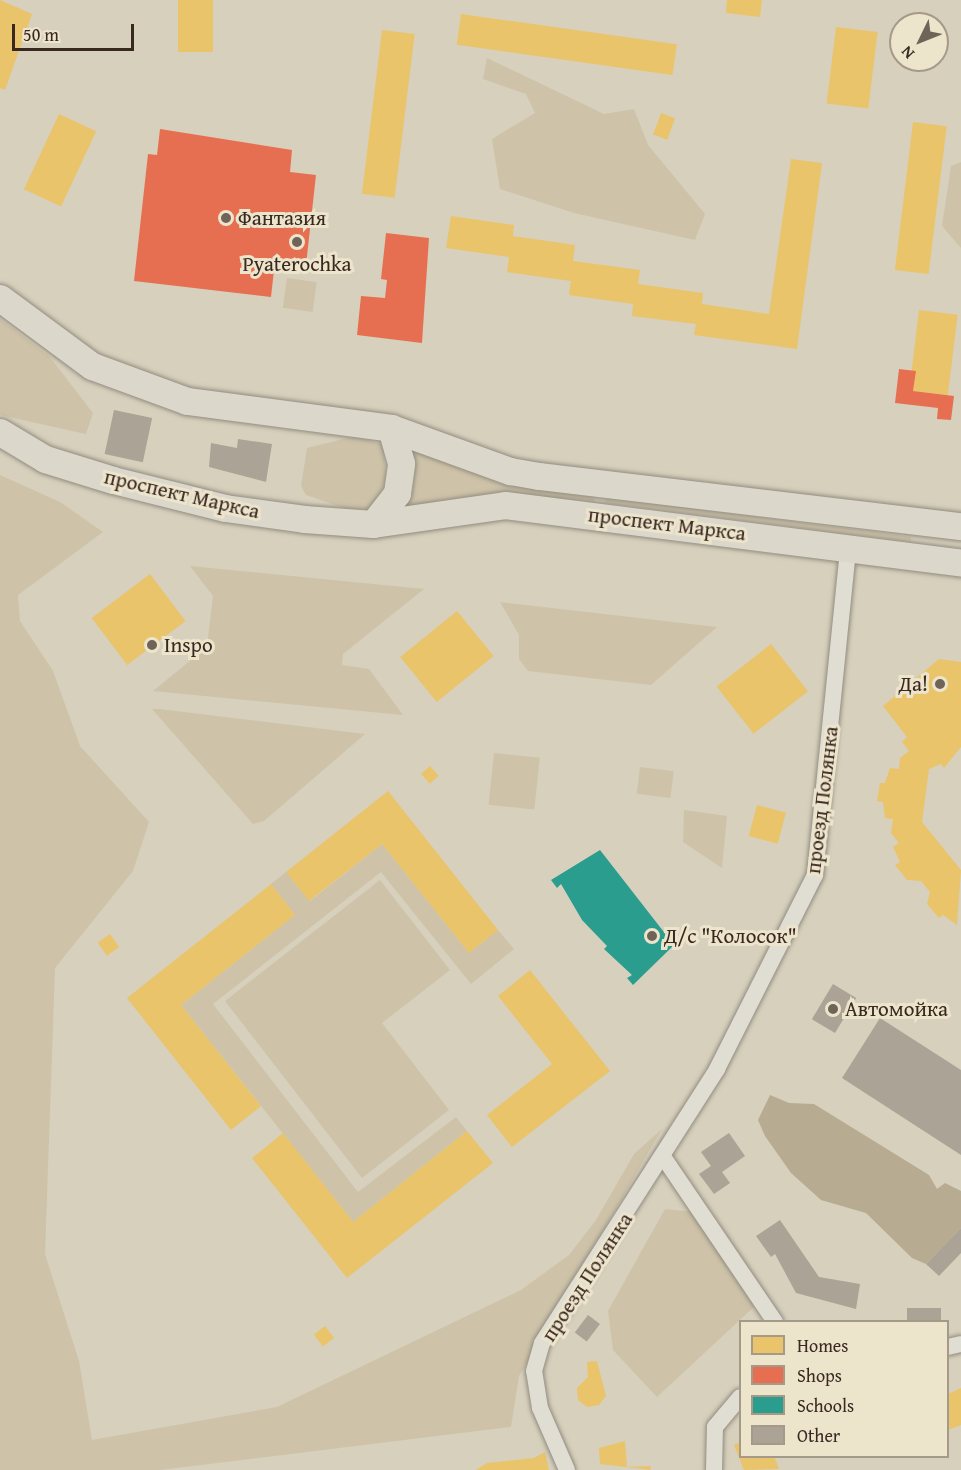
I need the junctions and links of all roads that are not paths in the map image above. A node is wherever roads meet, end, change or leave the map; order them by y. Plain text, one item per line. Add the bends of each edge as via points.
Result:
1 (0, 298) edge
2 (391, 428) junction
3 (0, 432) edge
4 (373, 524) junction
5 (949, 525) edge
6 (848, 549) junction
7 (934, 560) junction
8 (961, 563) edge
9 (664, 1158) junction
10 (774, 1320) edge
11 (739, 1399) edge
12 (567, 1470) edge
13 (714, 1470) edge

1 - 2 main road, проспект Маркса via 92,366 164,396
2 - 4 main road via 401,463 397,493
2 - 5 main road, проспект Маркса via 510,471
3 - 4 main road, проспект Маркса via 45,459 225,508
4 - 6 main road, проспект Маркса via 505,505
5 - 7 main road
6 - 7 main road, проспект Маркса
6 - 9 street, проезд Полянка via 815,875 757,995
7 - 8 main road, проспект Маркса
9 - 10 street
9 - 12 street, проезд Полянка via 542,1343 534,1371 540,1408
11 - 13 street via 715,1427

